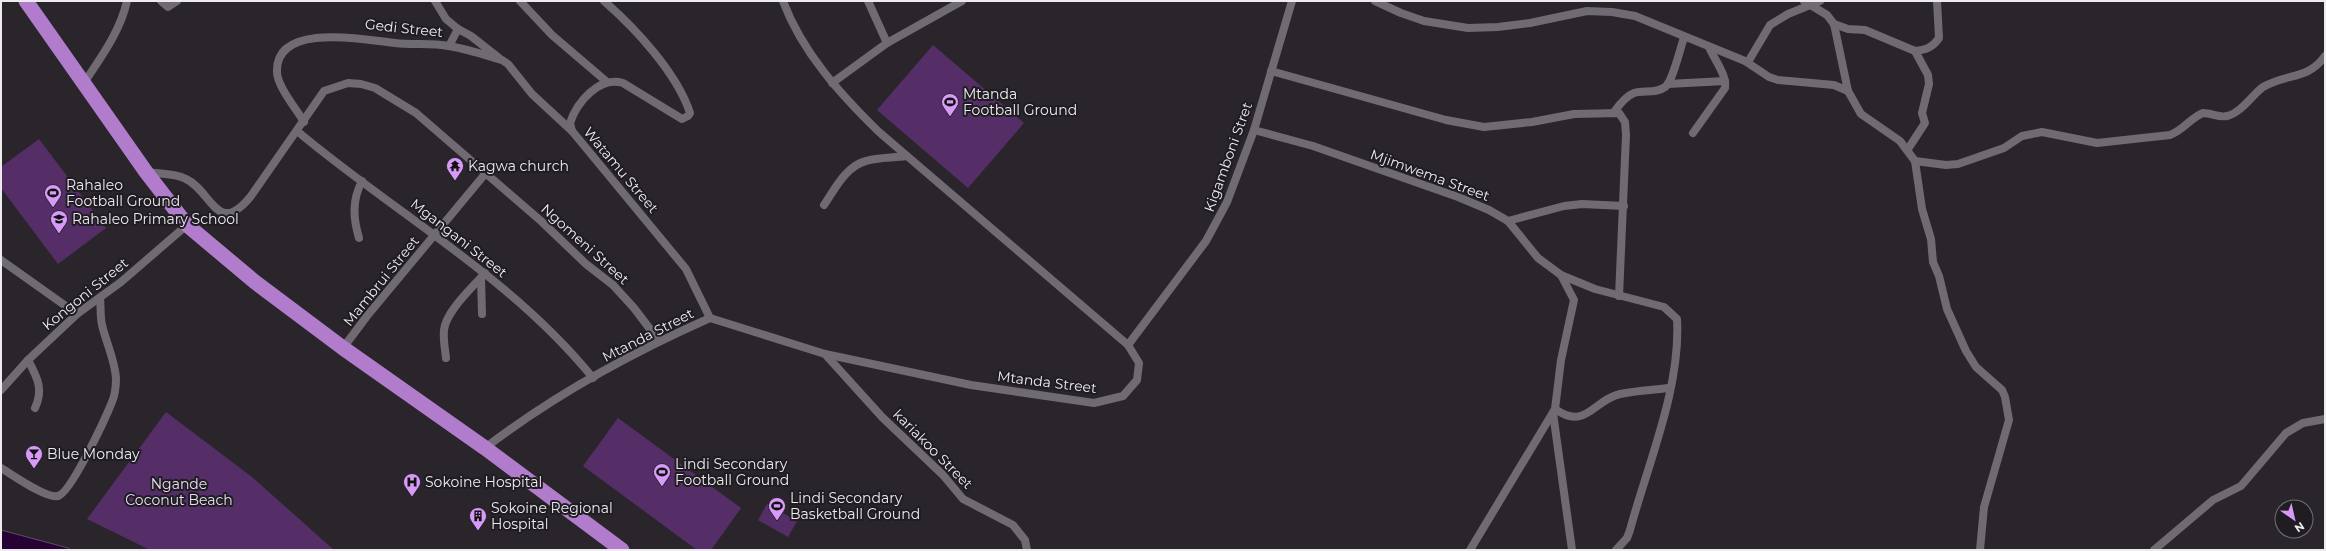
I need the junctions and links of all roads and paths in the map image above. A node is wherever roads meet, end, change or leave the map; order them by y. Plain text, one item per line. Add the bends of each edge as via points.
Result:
1 (26, 1) edge
2 (127, 1) edge
3 (161, 1) edge
4 (177, 1) edge
5 (435, 1) edge
6 (520, 1) edge
7 (604, 1) edge
8 (783, 1) edge
9 (868, 1) edge
10 (961, 1) edge
11 (1292, 1) edge
12 (1375, 1) edge
13 (1820, 1) edge
14 (1937, 1) edge
15 (1807, 3) edge
16 (1834, 24) junction
17 (458, 29) junction
18 (1684, 38) junction
19 (887, 43) junction
20 (448, 46) junction
21 (1709, 47) junction
22 (1915, 51) junction
23 (2325, 56) edge
24 (502, 60) junction
25 (1748, 62) junction
26 (1271, 71) junction
27 (1725, 81) junction
28 (607, 82) junction
29 (84, 83) junction
30 (832, 83) junction
31 (1668, 84) junction
32 (1848, 91) junction
33 (1614, 112) junction
34 (304, 122) junction
35 (1254, 130) junction
36 (572, 131) junction
37 (297, 132) junction
38 (1693, 133) dead end
39 (1908, 149) junction
40 (906, 156) junction
41 (1915, 161) junction
42 (146, 172) junction
43 (485, 174) junction
44 (362, 181) junction
45 (824, 205) dead end
46 (1624, 206) junction
47 (1508, 221) junction
48 (187, 225) junction
49 (435, 235) junction
50 (360, 238) dead end
51 (1, 260) edge
52 (1561, 275) junction
53 (483, 276) junction
54 (1619, 296) junction
55 (100, 298) junction
56 (77, 314) junction
57 (482, 314) dead end
58 (710, 318) junction
59 (658, 341) junction
60 (1128, 345) junction
61 (343, 348) junction
62 (825, 354) junction
63 (446, 358) dead end
64 (28, 360) junction
65 (593, 378) junction
66 (2, 387) edge
67 (1670, 388) junction
68 (35, 408) dead end
69 (1554, 411) junction
70 (2325, 419) edge
71 (485, 448) junction
72 (1, 468) edge
73 (622, 550) edge
74 (1027, 550) edge
75 (1470, 550) edge
76 (1572, 550) edge
77 (1616, 550) edge
78 (1980, 550) edge
79 (2154, 550) edge

1 - 29 highway
2 - 29 street via 112,39
3 - 4 street via 168,7
5 - 17 street via 446,19
6 - 28 street via 552,35
7 - 28 street via 633,27 673,81 690,113 682,119 622,83
8 - 30 street, Mtanda Street via 803,42
9 - 19 street
10 - 19 street
11 - 26 street, Kigamboni Stret
12 - 18 street via 1424,21 1468,28 1530,24 1587,11 1606,11 1635,16
13 - 15 street
14 - 22 street via 1939,38 1932,46
15 - 16 street via 1827,15
15 - 25 street via 1770,25
16 - 22 street via 1848,29 1865,30
16 - 32 street
17 - 20 street
17 - 24 street
18 - 21 street
18 - 31 street
19 - 30 street
20 - 24 street, Gedi Street
20 - 34 street, Gedi Street via 338,36 318,37 293,45 283,52 276,71 280,83
21 - 25 street
21 - 27 street
22 - 39 street via 1928,75 1929,90 1922,113 1925,123
23 - 41 street via 2314,70 2281,79 2263,88 2233,114 2221,117 2200,114 2180,131 2170,134 2097,143 2042,132 2022,136 2004,148 1958,164
24 - 36 street via 532,94
25 - 32 street via 1778,80 1834,85
26 - 33 street via 1446,120 1484,127 1574,114
26 - 35 street, Kigamboni Stret
27 - 31 street
27 - 38 street via 1725,88
28 - 36 street, Watamu Street via 596,88 581,103 570,123
29 - 42 highway
30 - 40 street, Mtanda Street
31 - 33 street via 1657,90 1635,93
32 - 39 street via 1866,118
33 - 46 street via 1619,113 1625,122
34 - 37 street, Ngomeni Street
34 - 43 street, Ngomeni Street via 327,89 348,83 361,84 388,95 416,113
35 - 47 street, Mjimwema Street via 1313,146 1458,197
35 - 60 street, Kigamboni Stret via 1218,221 1206,241
36 - 58 street, Watamu Street via 686,269
37 - 42 street, Ngomeni Street via 245,204 233,212 225,213 216,208 186,178
37 - 44 street, Mgangani Street
39 - 41 street
40 - 45 street via 866,161 855,166
40 - 60 street, Mtanda Street
41 - 78 street via 1922,209 1932,239 1933,262 1939,276 1946,309 1976,367 2002,390 2008,413 2009,420 1984,507
42 - 48 highway
43 - 49 street, Mambrui Street
43 - 59 street, Ngomeni Street via 541,221 586,264 614,285
44 - 49 street, Mgangani Street
44 - 50 street via 356,193 354,216
46 - 47 street via 1564,206
46 - 54 street
47 - 52 street, Mjimwema Street via 1538,258
48 - 55 street, Kongoni Street
48 - 61 highway via 237,268
49 - 53 street, Mgangani Street
49 - 61 street, Mambrui Street
51 - 56 street
52 - 54 street
52 - 69 street, Mjimwema Street via 1574,300 1561,360
53 - 57 street
53 - 63 street via 446,322
53 - 65 street, Mgangani Street via 555,337
54 - 67 street via 1664,307 1676,319 1678,350
55 - 56 street, Kongoni Street
55 - 72 street via 101,323 116,376 116,385 113,401 80,469 67,489 61,495 54,496 40,491
56 - 64 street, Kongoni Street
58 - 59 street, Mtanda Street
58 - 62 street, Mtanda Street
59 - 65 street, Mtanda Street
60 - 62 street, Mtanda Street via 1139,362 1137,380 1123,396 1094,403 971,385
61 - 71 highway
62 - 74 street, kariakoo Street via 882,417 929,461 963,499 1013,525 1025,540
64 - 66 street, Kongoni Street
64 - 68 street via 41,392
65 - 71 street, Mtanda Street via 561,394
67 - 69 street via 1619,394 1579,417 1569,418
67 - 77 street via 1630,530 1627,538
69 - 75 street, Mjimwema Street
69 - 76 street
70 - 79 street via 2303,423 2286,433 2241,486 2212,500
71 - 73 highway

